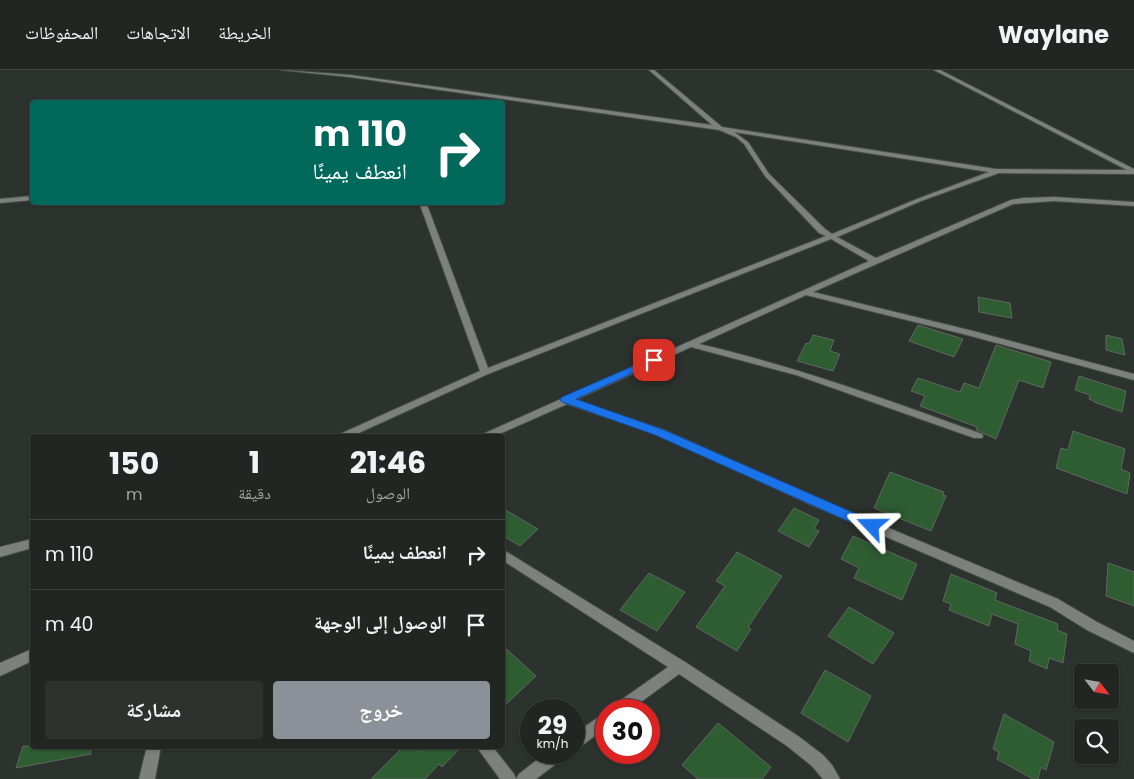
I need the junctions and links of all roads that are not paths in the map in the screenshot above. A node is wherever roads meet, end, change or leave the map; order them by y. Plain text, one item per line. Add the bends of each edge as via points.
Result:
1 (283, 70) edge
2 (651, 70) edge
3 (936, 70) edge
4 (718, 128) junction
5 (998, 171) junction
6 (1134, 171) edge
7 (30, 198) edge
8 (0, 201) edge
9 (1134, 204) edge
10 (423, 205) edge
11 (830, 237) junction
12 (875, 261) junction
13 (805, 292) junction
14 (689, 344) junction
15 (485, 372) junction
16 (1134, 376) edge
17 (566, 400) junction
18 (348, 434) edge
19 (491, 434) edge
20 (978, 436) dead end
21 (30, 544) edge
22 (0, 552) edge
23 (505, 556) edge
24 (1134, 647) edge
25 (30, 656) edge
26 (680, 666) junction
27 (0, 670) edge
28 (634, 699) edge
29 (153, 749) edge
30 (485, 749) edge
31 (544, 764) edge
32 (147, 779) edge
33 (509, 779) edge
34 (524, 779) edge
35 (832, 779) edge

1 - 4 street via 371,79
2 - 4 street
3 - 6 street
4 - 5 street
4 - 11 street via 746,143 767,175
5 - 6 street
5 - 11 street
7 - 8 street
9 - 12 street via 1020,200
10 - 15 street
11 - 12 street
11 - 15 street
12 - 13 street
13 - 14 street
13 - 16 street
14 - 17 street
14 - 20 street via 806,375
15 - 18 street
17 - 19 street
17 - 24 street via 660,432 1054,603
21 - 22 street
23 - 26 street
25 - 27 street
26 - 28 street
26 - 35 street via 820,762
29 - 32 street
30 - 33 street
31 - 34 street

